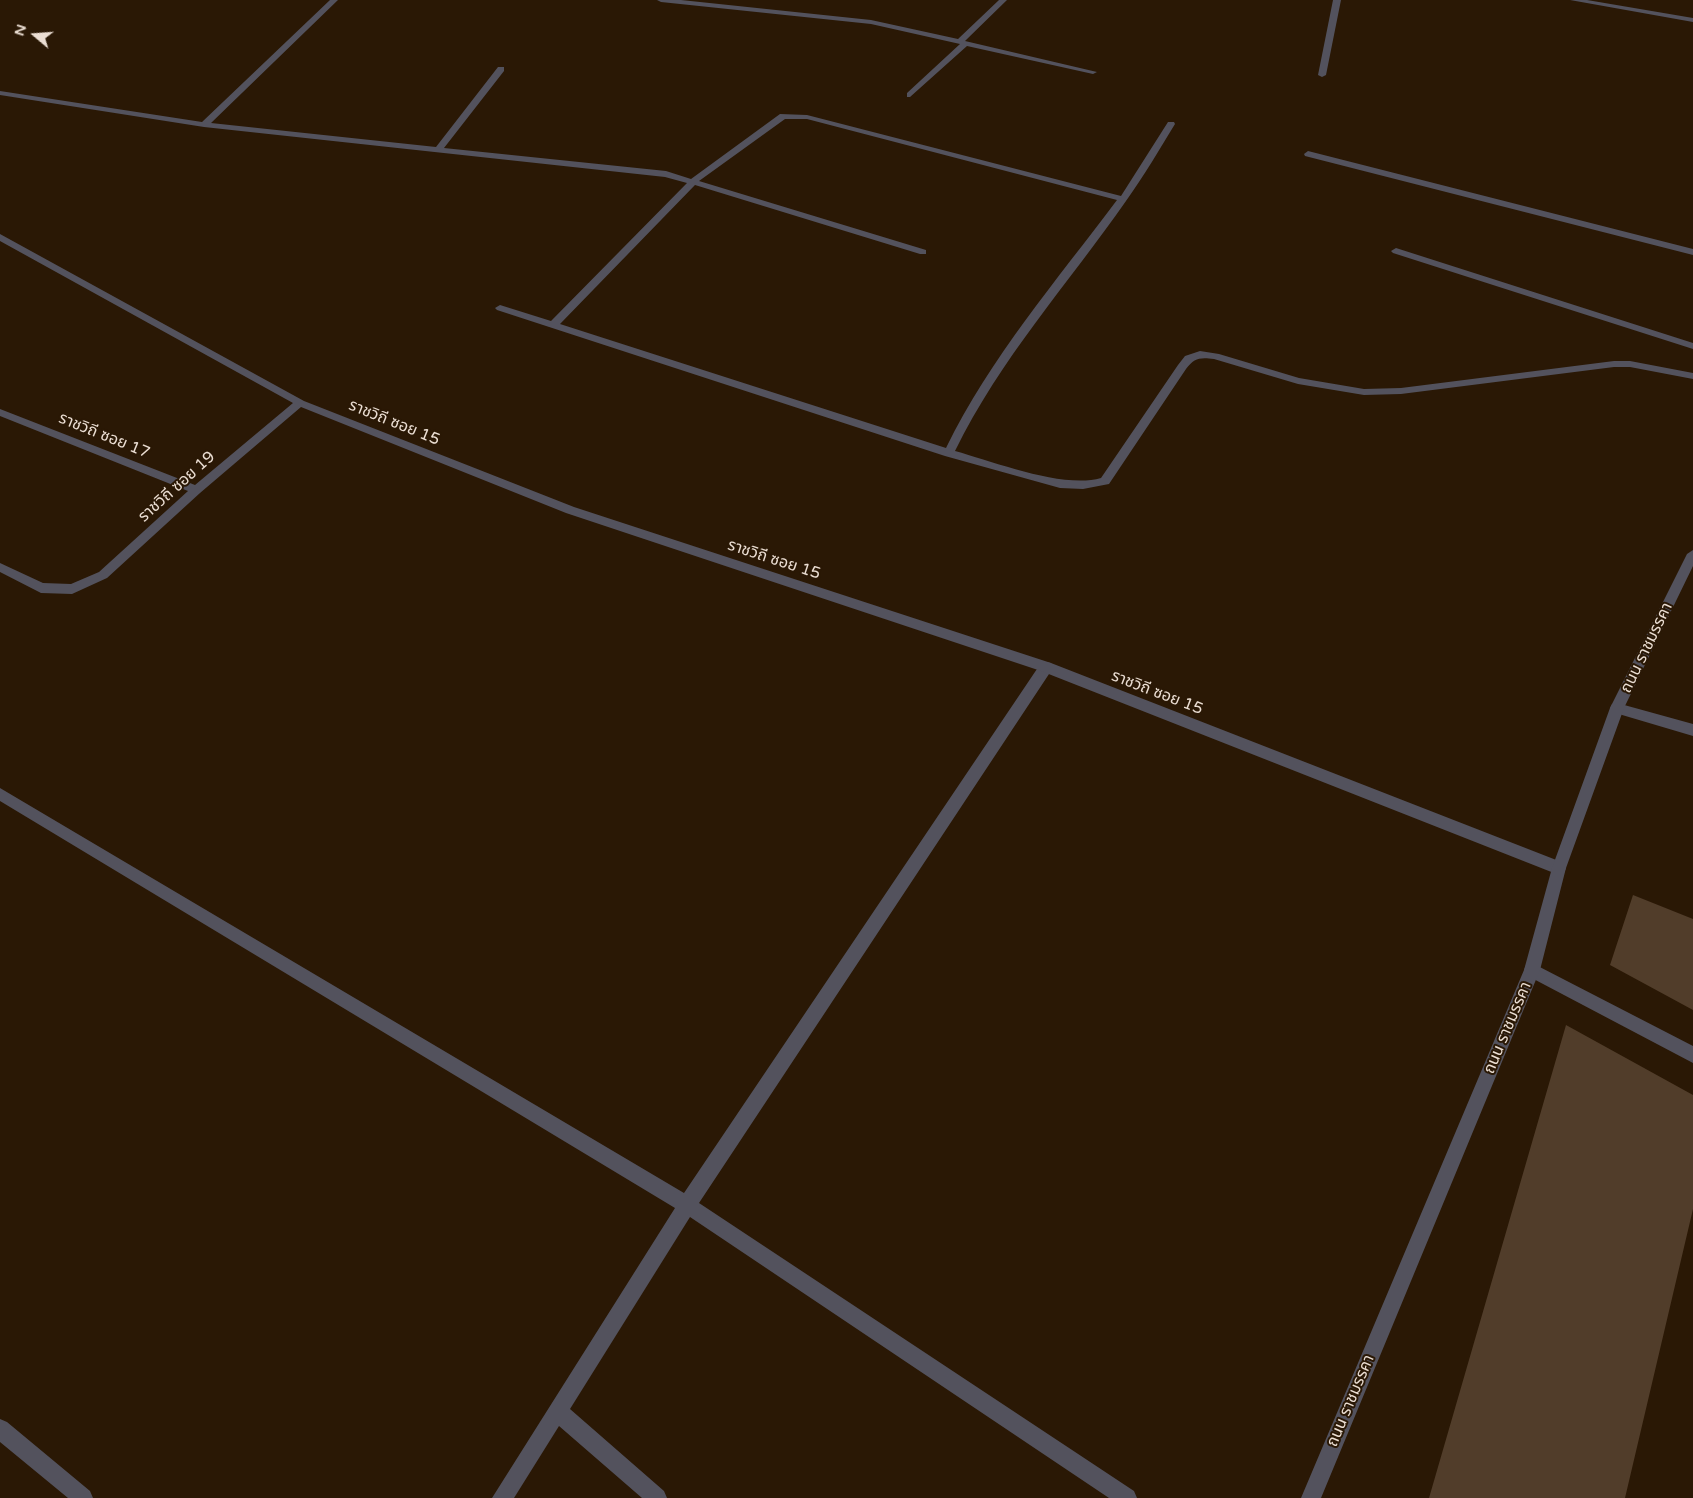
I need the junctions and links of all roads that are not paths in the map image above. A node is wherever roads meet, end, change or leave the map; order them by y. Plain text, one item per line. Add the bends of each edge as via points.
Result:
1 (334, 0) edge
2 (661, 0) edge
3 (1003, 0) edge
4 (1337, 0) edge
5 (1574, 0) edge
6 (1693, 20) edge
7 (962, 42) junction
8 (502, 70) dead end
9 (1094, 72) dead end
10 (1322, 75) dead end
11 (0, 93) edge
12 (910, 95) dead end
13 (204, 124) junction
14 (1171, 124) dead end
15 (438, 150) junction
16 (1308, 154) dead end
17 (694, 181) junction
18 (1123, 199) junction
19 (0, 237) edge
20 (1396, 251) dead end
21 (923, 252) dead end
22 (1693, 252) edge
23 (500, 308) dead end
24 (553, 325) junction
25 (1693, 346) edge
26 (1693, 376) edge
27 (300, 402) junction
28 (0, 412) edge
29 (949, 453) junction
30 (196, 490) junction
31 (1693, 554) edge
32 (0, 567) edge
33 (1046, 667) junction
34 (1617, 708) junction
35 (1693, 730) edge
36 (0, 794) edge
37 (1559, 868) junction
38 (1532, 970) junction
39 (1693, 1055) edge
40 (688, 1205) junction
41 (557, 1411) junction
42 (0, 1429) edge
43 (83, 1498) edge
44 (502, 1498) edge
45 (657, 1498) edge
46 (1127, 1498) edge
47 (1311, 1498) edge

1 - 13 street
2 - 7 street via 871,22
3 - 7 street
4 - 10 street
5 - 6 street
7 - 9 street
7 - 12 street
8 - 15 street
11 - 13 street
13 - 15 street
14 - 18 street
15 - 17 street via 630,169
16 - 22 street
17 - 18 street via 782,116 790,115
17 - 21 street
17 - 24 street
18 - 29 street via 1008,351 964,422
19 - 27 street, ราชวิถี ซอย 15
20 - 25 street
23 - 24 street
24 - 29 street
26 - 29 street via 1614,364 1401,391 1364,392 1298,380 1200,354 1189,358 1182,367 1106,481 1075,487
27 - 30 street, ราชวิถี ซอย 19
27 - 33 street, ราชวิถี ซอย 15 via 570,510
28 - 30 street, ราชวิถี ซอย 17
30 - 32 street, ราชวิถี ซอย 19 via 103,575 72,588 41,588
31 - 34 street, ถนน ราชมรรคา
33 - 37 street, ราชวิถี ซอย 15
33 - 40 street
34 - 35 street
34 - 37 street, ถนน ราชมรรคา
36 - 40 street
37 - 38 street, ถนน ราชมรรคา
38 - 39 street
38 - 47 street, ถนน ราชมรรคา
40 - 41 street
40 - 46 street
41 - 44 street
41 - 45 street
42 - 43 street

